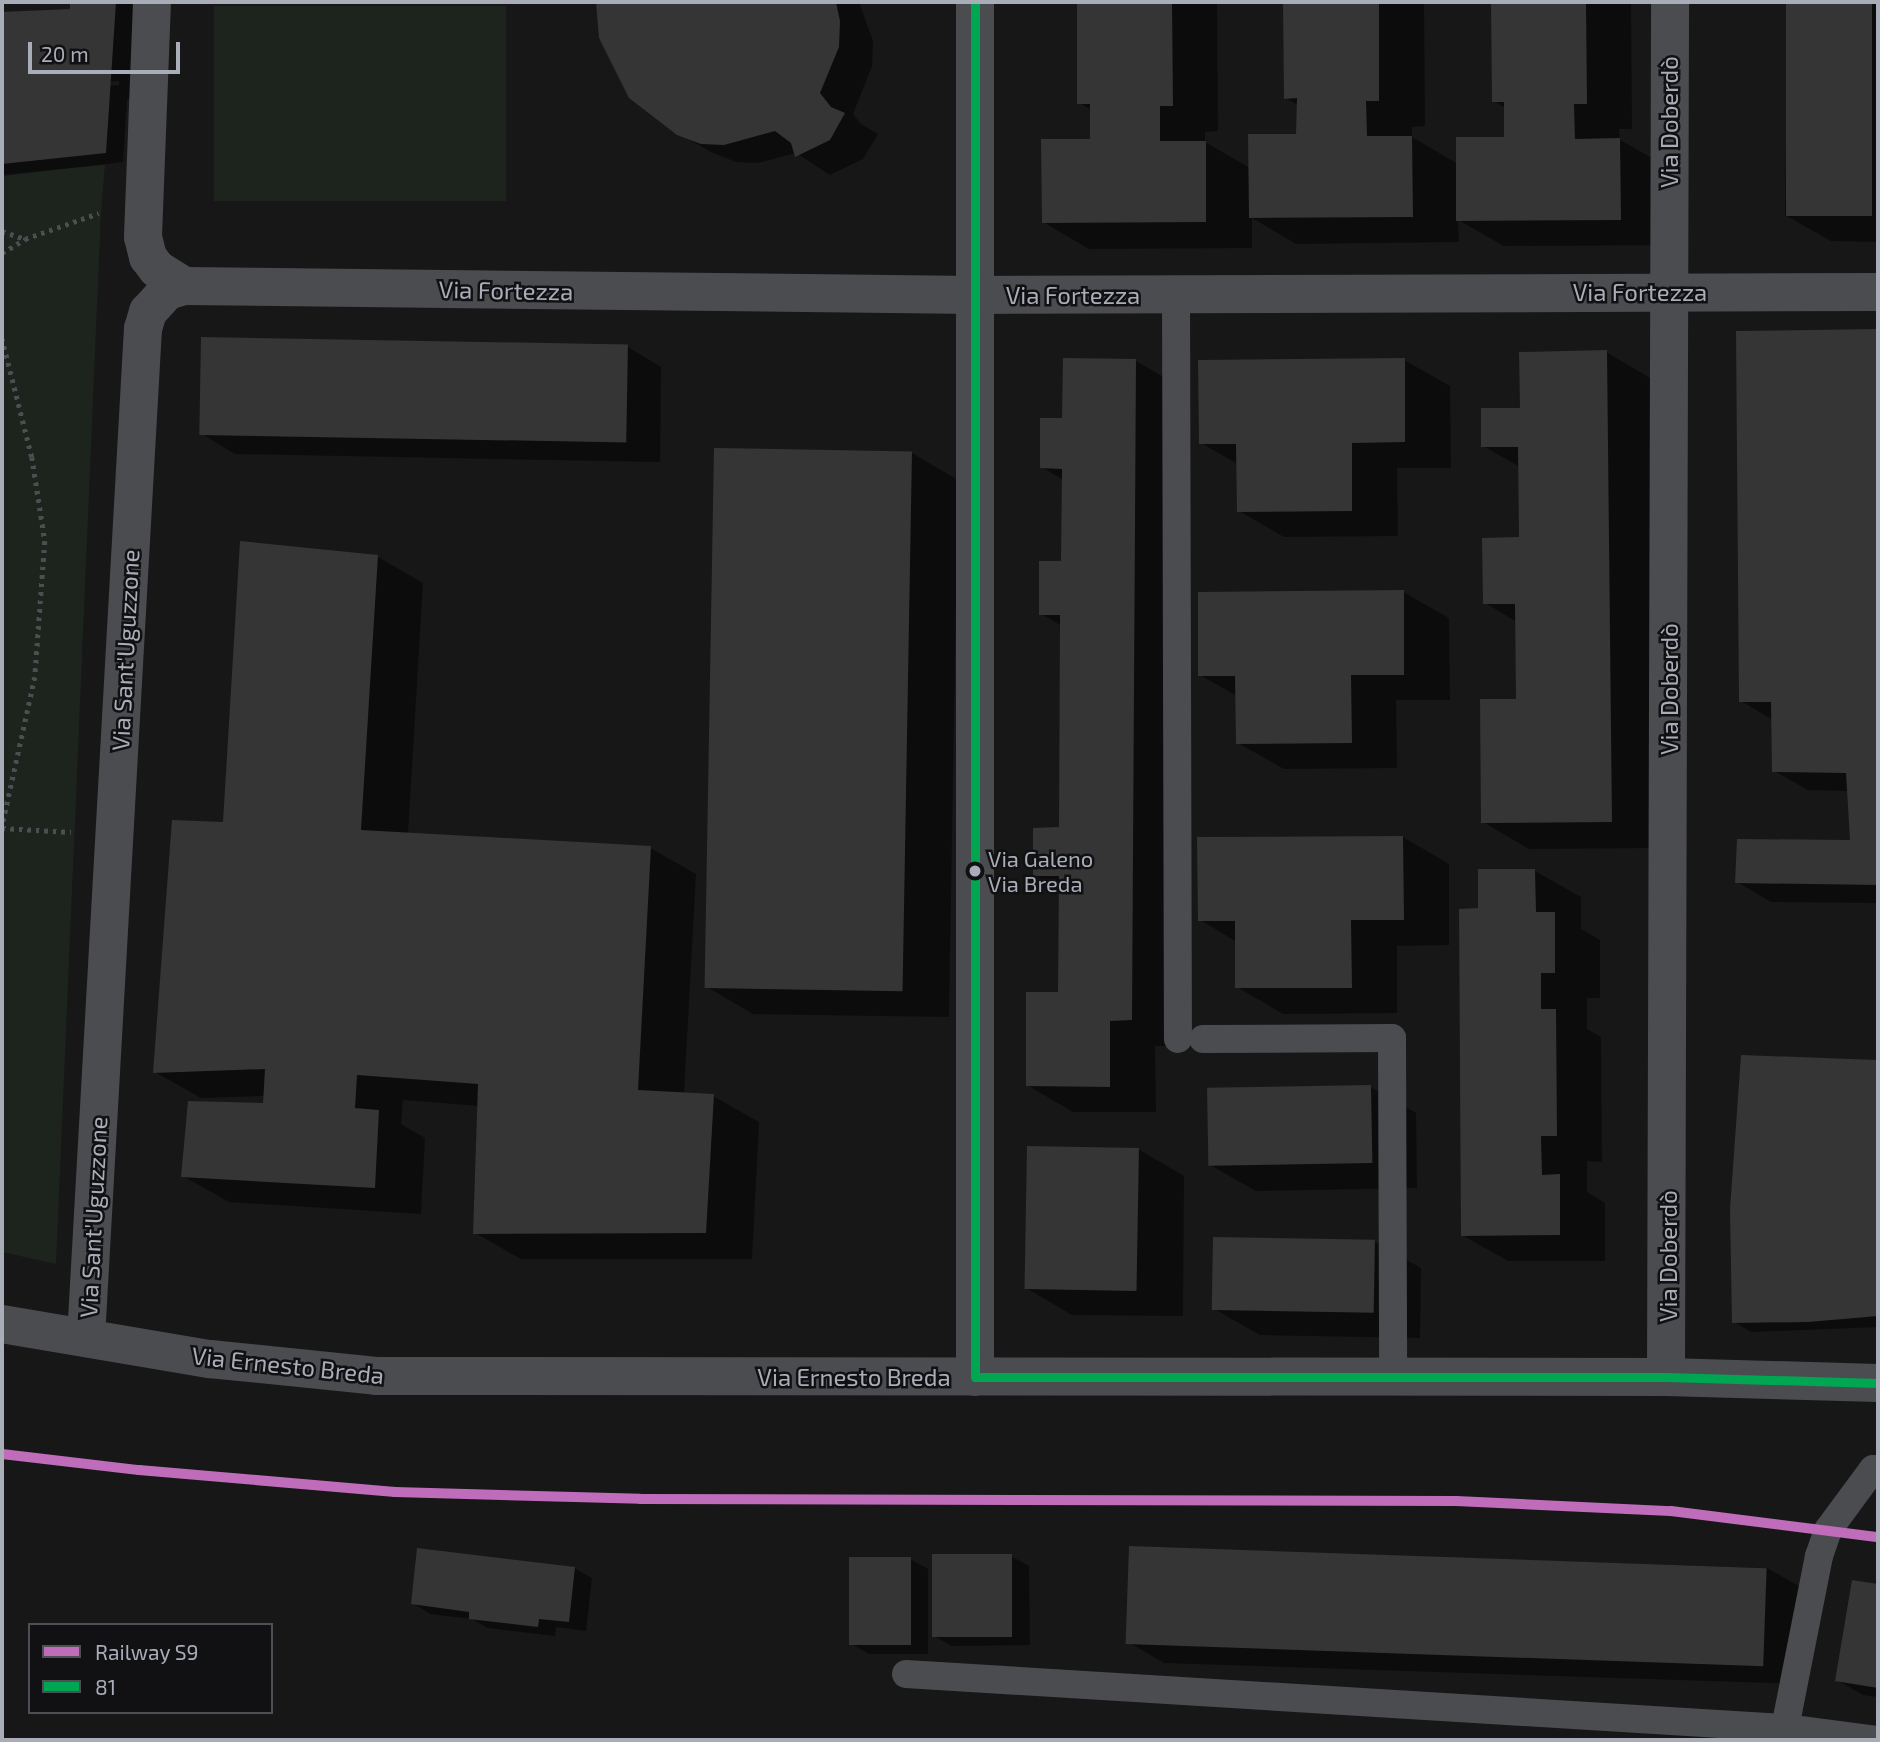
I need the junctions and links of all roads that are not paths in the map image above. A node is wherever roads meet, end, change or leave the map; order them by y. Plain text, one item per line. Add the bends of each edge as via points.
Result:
1 (152, 2) edge
2 (975, 2) edge
3 (1670, 2) edge
4 (184, 286) junction
5 (1668, 292) junction
6 (1878, 292) edge
7 (975, 295) junction
8 (1176, 295) junction
9 (2, 1324) edge
10 (86, 1338) junction
11 (975, 1377) junction
12 (1393, 1377) junction
13 (1666, 1377) junction
14 (1878, 1383) edge
15 (1878, 1469) edge
16 (906, 1674) dead end
17 (1785, 1728) junction
18 (1878, 1740) edge

1 - 4 street via 143,237 157,270
2 - 7 street
3 - 5 street, Via Doberdò
4 - 7 street, Via Fortezza
4 - 10 street, Via Sant'Uguzzone via 155,300 144,329
5 - 6 street, Via Fortezza
5 - 8 street, Via Fortezza
5 - 13 street, Via Doberdò
7 - 8 street, Via Fortezza
7 - 11 street
8 - 12 lane via 1190,1039 1392,1038
9 - 10 street, Via Ernesto Breda
10 - 11 street, Via Ernesto Breda via 210,1359 376,1376
11 - 12 street, Via Ernesto Breda
12 - 13 street, Via Ernesto Breda
13 - 14 street, Via Ernesto Breda
15 - 17 lane via 1873,1469 1828,1530
16 - 17 lane
17 - 18 lane

